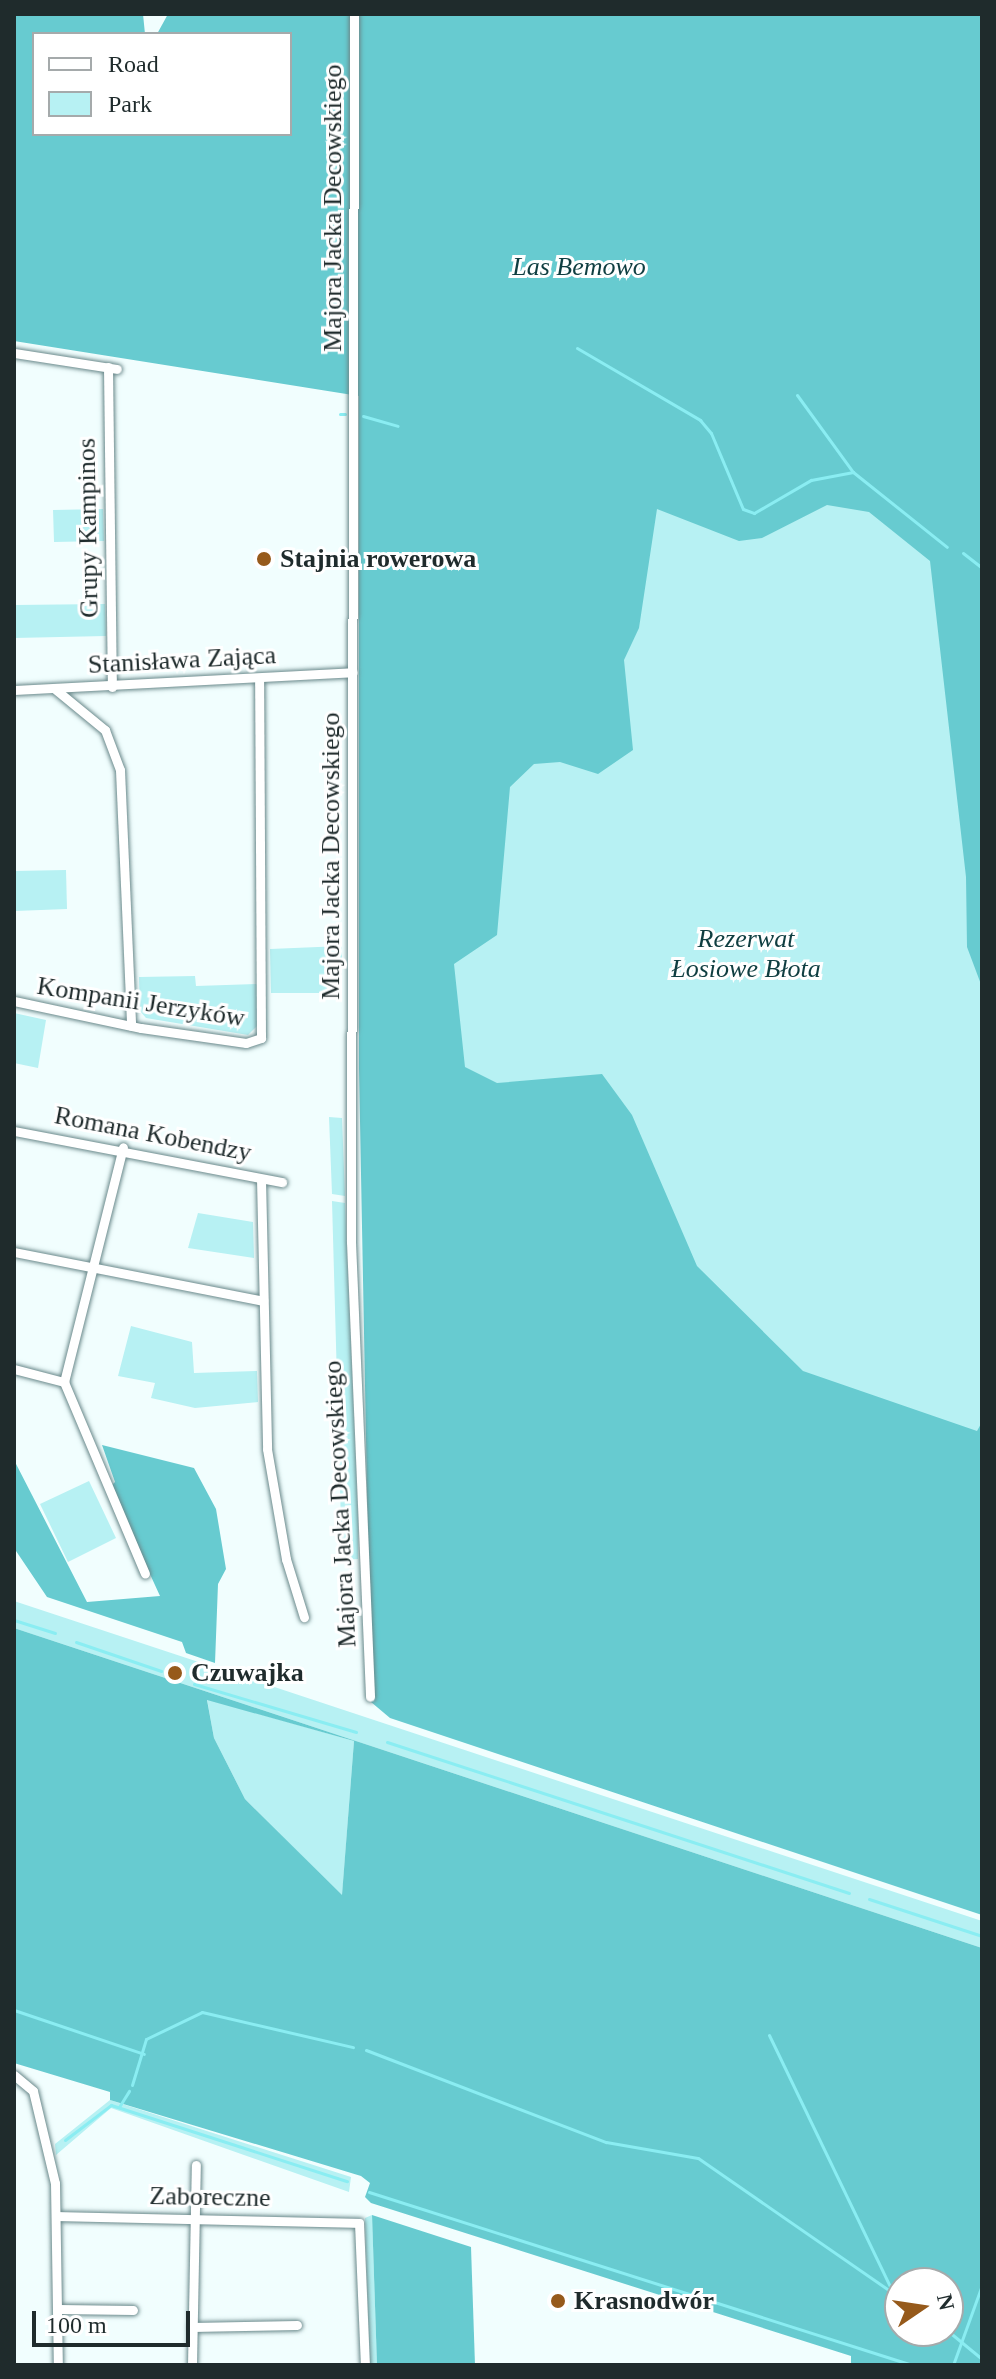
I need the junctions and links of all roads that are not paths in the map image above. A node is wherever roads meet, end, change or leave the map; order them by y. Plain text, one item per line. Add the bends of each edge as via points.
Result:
1 (354, 14) edge
2 (14, 353) edge
3 (353, 672) junction
4 (259, 680) junction
5 (112, 687) junction
6 (55, 689) junction
7 (14, 690) edge
8 (14, 1001) edge
9 (131, 1026) junction
10 (14, 1131) edge
11 (123, 1147) junction
12 (261, 1179) junction
13 (282, 1182) dead end
14 (14, 1252) edge
15 (91, 1272) junction
16 (263, 1301) junction
17 (14, 1369) edge
18 (64, 1382) junction
19 (145, 1574) dead end
20 (304, 1617) dead end
21 (370, 1697) dead end
22 (14, 2075) edge
23 (196, 2165) dead end
24 (59, 2216) junction
25 (193, 2219) junction
26 (59, 2309) junction
27 (133, 2310) dead end
28 (297, 2325) dead end
29 (192, 2327) junction
30 (58, 2365) edge
31 (192, 2365) edge
32 (365, 2365) edge

1 - 3 street, Majora Jacka Decowskiego
2 - 5 street, Grupy Kampinos via 113,368
3 - 4 street, Stanisława Zająca
3 - 21 street, Majora Jacka Decowskiego via 351,1242
4 - 5 street, Stanisława Zająca
4 - 9 street, Kompanii Jerzyków via 261,1038 246,1043
5 - 6 street, Stanisława Zająca
6 - 7 street, Stanisława Zająca
6 - 9 street via 105,730 120,770
8 - 9 street, Kompanii Jerzyków
10 - 11 street, Romana Kobendzy
11 - 12 street, Romana Kobendzy via 249,1171
11 - 15 street
12 - 13 street, Romana Kobendzy
12 - 16 street
14 - 15 street
15 - 16 street
15 - 18 street
16 - 20 street via 268,1457 284,1550
17 - 18 street
18 - 19 street
22 - 24 street via 31,2085
23 - 25 street
24 - 25 street, Zaboreczne
24 - 26 street
25 - 29 street
25 - 32 street, Zaboreczne via 359,2223
26 - 27 street
26 - 30 street
28 - 29 street
29 - 31 street

